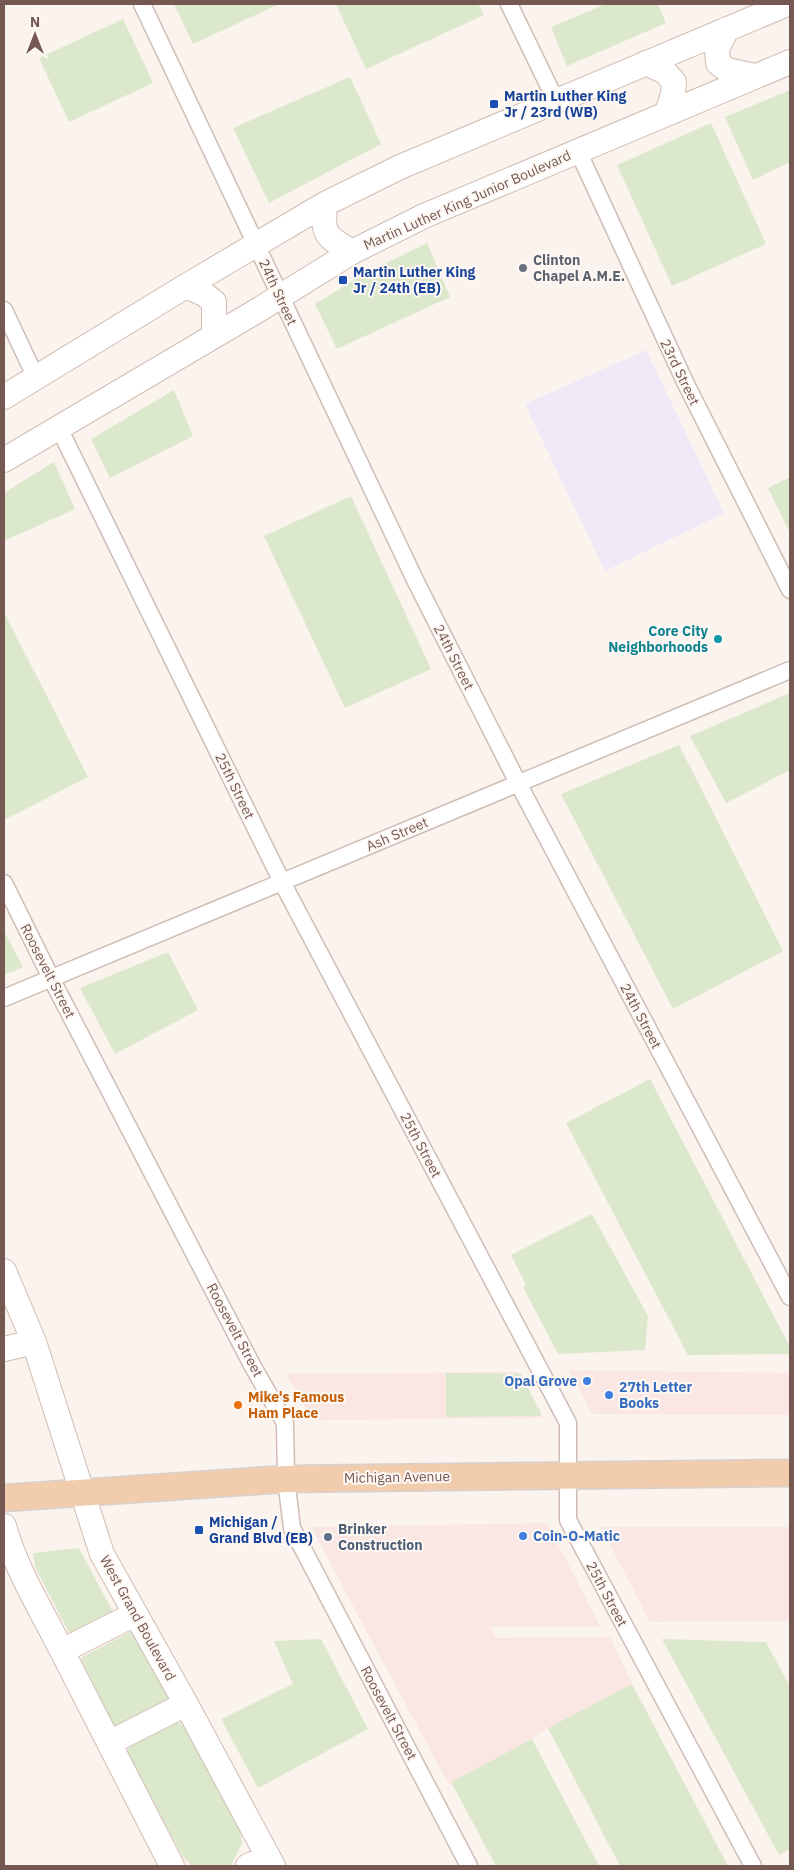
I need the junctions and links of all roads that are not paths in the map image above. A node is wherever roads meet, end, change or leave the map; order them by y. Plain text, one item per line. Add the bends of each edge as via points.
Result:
1 (142, 4) edge
2 (510, 4) edge
3 (787, 4) edge
4 (727, 29) junction
5 (790, 62) edge
6 (646, 63) junction
7 (755, 76) junction
8 (556, 101) junction
9 (667, 113) junction
10 (578, 151) junction
11 (325, 204) junction
12 (256, 245) junction
13 (352, 252) junction
14 (186, 286) junction
15 (280, 295) junction
16 (4, 310) edge
17 (214, 335) junction
18 (36, 378) junction
19 (4, 397) edge
20 (59, 428) junction
21 (4, 460) edge
22 (790, 590) edge
23 (790, 670) edge
24 (518, 783) junction
25 (282, 882) junction
26 (4, 883) edge
27 (51, 978) junction
28 (4, 998) edge
29 (4, 1271) edge
30 (785, 1276) edge
31 (790, 1297) edge
32 (34, 1342) junction
33 (4, 1349) edge
34 (790, 1472) edge
35 (568, 1474) junction
36 (286, 1479) junction
37 (82, 1493) junction
38 (4, 1498) edge
39 (4, 1526) edge
40 (135, 1614) junction
41 (62, 1651) junction
42 (186, 1704) junction
43 (109, 1743) junction
44 (263, 1863) edge
45 (172, 1866) edge
46 (469, 1866) edge
47 (753, 1866) edge

1 - 12 street, 24th Street
2 - 8 street
3 - 4 main road
4 - 6 main road
4 - 7 main road via 717,49 718,63 727,70
5 - 7 main road, Martin Luther King Junior Boulevard
6 - 8 main road
6 - 9 main road via 665,72 674,82
7 - 9 main road, Martin Luther King Junior Boulevard
8 - 11 main road via 400,167
9 - 10 main road, Martin Luther King Junior Boulevard
10 - 13 main road, Martin Luther King Junior Boulevard via 424,216
10 - 22 street, 23rd Street via 686,384
11 - 12 main road
11 - 13 main road via 323,222 326,233
12 - 14 main road
12 - 15 street, 24th Street
13 - 15 main road, Martin Luther King Junior Boulevard
14 - 17 main road via 214,302
14 - 18 main road
15 - 17 main road, Martin Luther King Junior Boulevard
15 - 24 street, 24th Street via 416,584
16 - 18 street
17 - 20 main road, Martin Luther King Junior Boulevard
18 - 19 main road
20 - 21 main road, Martin Luther King Junior Boulevard
20 - 25 street, 25th Street
23 - 24 street, Ash Street
24 - 25 street, Ash Street
24 - 30 street, 24th Street
25 - 27 street, Ash Street
25 - 35 street, 25th Street via 568,1422
26 - 27 street, Roosevelt Street
27 - 28 street, Ash Street
27 - 36 street, Roosevelt Street via 252,1365 285,1422
29 - 32 main road, West Grand Boulevard
30 - 31 street, 24th Street
32 - 33 main road
32 - 37 main road, West Grand Boulevard
34 - 35 main road, Michigan Avenue
35 - 36 main road, Michigan Avenue
35 - 47 street, 25th Street via 568,1520
36 - 37 main road, Michigan Avenue
36 - 46 street, Roosevelt Street via 292,1528
37 - 38 main road, Michigan Avenue
37 - 40 main road, West Grand Boulevard via 102,1554
39 - 41 main road via 20,1572
40 - 41 main road
40 - 42 main road, West Grand Boulevard
41 - 43 main road
42 - 43 main road
42 - 44 main road, West Grand Boulevard
43 - 45 main road

